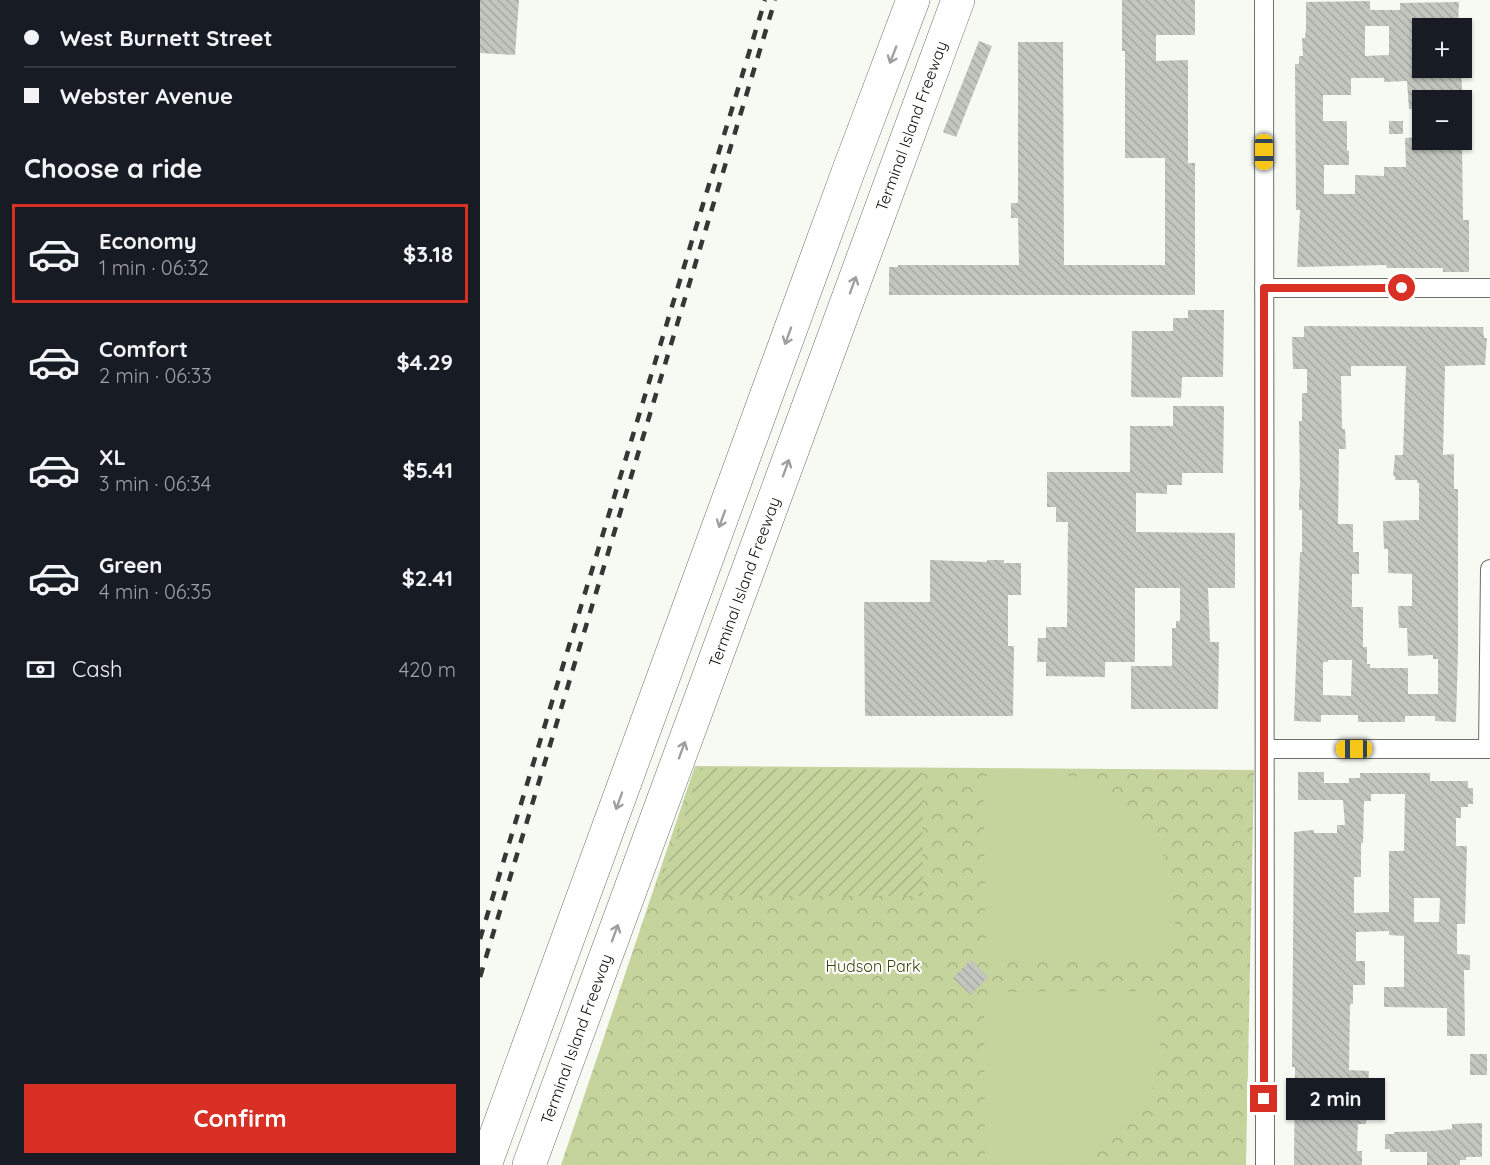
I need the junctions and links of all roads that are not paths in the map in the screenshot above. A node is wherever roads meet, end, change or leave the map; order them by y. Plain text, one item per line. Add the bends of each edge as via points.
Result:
1 (913, 0) edge
2 (958, 0) edge
3 (1264, 0) edge
4 (1264, 288) junction
5 (1490, 288) edge
6 (1490, 569) edge
7 (1264, 749) junction
8 (1489, 749) edge
9 (485, 1165) edge
10 (529, 1165) edge
11 (1264, 1165) edge

1 -> 9 highway
10 -> 2 highway, Terminal Island Freeway
3 - 4 street
4 - 5 street
4 - 7 street
6 - 8 street
7 - 8 street
7 - 11 street

